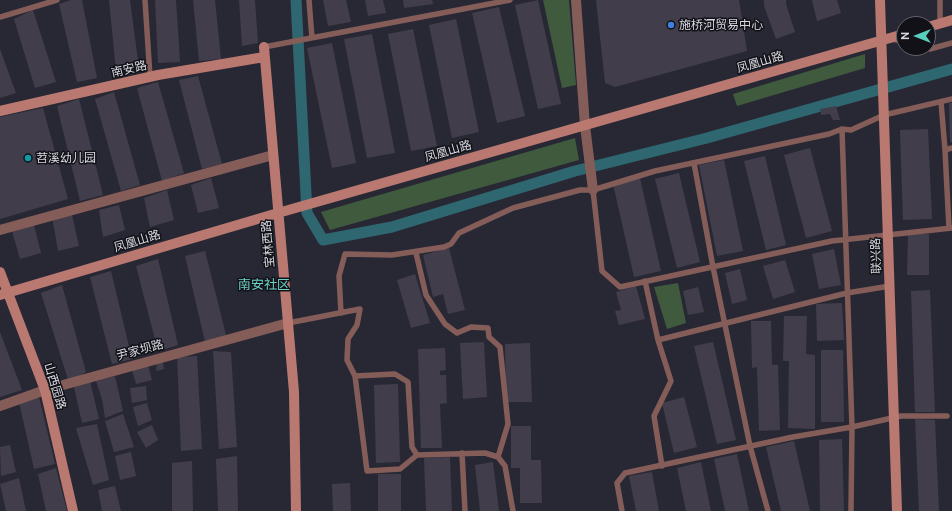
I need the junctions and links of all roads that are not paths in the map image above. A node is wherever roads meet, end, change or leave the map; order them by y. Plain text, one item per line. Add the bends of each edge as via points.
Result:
1 (56, 0) edge
2 (145, 0) edge
3 (308, 0) edge
4 (510, 0) edge
5 (576, 0) edge
6 (880, 0) edge
7 (940, 0) edge
8 (493, 2) edge
9 (0, 17) edge
10 (952, 20) edge
11 (940, 24) junction
12 (936, 25) edge
13 (896, 37) edge
14 (310, 38) junction
15 (886, 40) junction
16 (896, 41) edge
17 (952, 43) edge
18 (936, 47) edge
19 (264, 52) junction
20 (150, 77) junction
21 (952, 99) edge
22 (941, 102) junction
23 (0, 111) edge
24 (884, 113) junction
25 (585, 126) junction
26 (842, 129) junction
27 (952, 148) edge
28 (945, 150) junction
29 (273, 155) junction
30 (694, 163) junction
31 (592, 185) junction
32 (278, 213) junction
33 (950, 228) edge
34 (0, 230) edge
35 (888, 233) junction
36 (845, 239) junction
37 (416, 253) junction
38 (713, 267) junction
39 (0, 272) edge
40 (645, 281) junction
41 (890, 286) junction
42 (847, 293) junction
43 (4, 294) edge
44 (341, 313) junction
45 (288, 323) junction
46 (726, 323) junction
47 (658, 340) junction
48 (355, 376) junction
49 (45, 390) junction
50 (0, 406) edge
51 (947, 416) dead end
52 (894, 418) junction
53 (852, 427) junction
54 (750, 446) junction
55 (417, 454) junction
56 (462, 454) junction
57 (498, 457) junction
58 (662, 466) junction
59 (73, 511) edge
60 (296, 511) edge
61 (465, 511) edge
62 (513, 511) edge
63 (622, 511) edge
64 (768, 511) edge
65 (851, 511) edge
66 (897, 511) edge

1 - 9 lane
2 - 20 lane
3 - 14 lane
4 - 8 lane
5 - 25 street
6 - 15 street, 联兴路
7 - 11 lane
8 - 14 lane
10 - 11 street
11 - 12 street
13 - 15 street, 凤凰山路
14 - 19 lane
15 - 16 lane
15 - 24 street, 联兴路 via 883,65
15 - 25 street, 凤凰山路
17 - 18 lane
19 - 20 street, 南安路
19 - 29 street, 宝林西路
20 - 23 street, 南安路
21 - 22 lane
22 - 24 lane
22 - 28 lane
24 - 26 lane via 851,130
24 - 35 street, 联兴路
25 - 31 street
25 - 32 street, 凤凰山路
26 - 30 lane
26 - 36 lane
27 - 28 lane
28 - 33 lane
29 - 32 street, 宝林西路
29 - 34 street
30 - 31 lane
30 - 38 lane
31 - 37 lane via 513,208 459,233 451,244
31 - 40 lane via 602,271 620,287
32 - 43 street, 凤凰山路
32 - 45 street, 宝林西路
33 - 35 lane
35 - 36 lane
35 - 41 street, 联兴路
36 - 38 lane
36 - 42 lane
37 - 44 lane via 345,254 339,276
37 - 57 lane via 426,295 446,324 458,333 471,327 488,328 489,337 500,347 508,424
38 - 40 lane
38 - 46 lane
39 - 43 street, 山西园路
40 - 47 lane
41 - 42 lane
41 - 52 street, 联兴路
42 - 46 lane
42 - 53 lane
43 - 49 street, 山西园路
44 - 45 lane
44 - 48 lane via 360,309 357,325 348,339 347,360
45 - 49 street, 尹家坝路
45 - 60 street, 宝林西路 via 294,392
46 - 47 lane
46 - 54 lane
47 - 58 lane via 671,381 654,416
48 - 55 lane via 395,374 408,382 412,447
48 - 55 lane via 367,471 400,469
49 - 50 street, 尹家坝路
49 - 59 street, 山西园路
51 - 52 lane
52 - 53 lane
52 - 66 street, 联兴路
53 - 54 lane
53 - 65 lane
54 - 58 lane
54 - 64 lane
55 - 56 lane
56 - 57 lane via 485,453
56 - 61 lane
57 - 62 lane via 505,466
58 - 63 lane via 625,473 617,482

